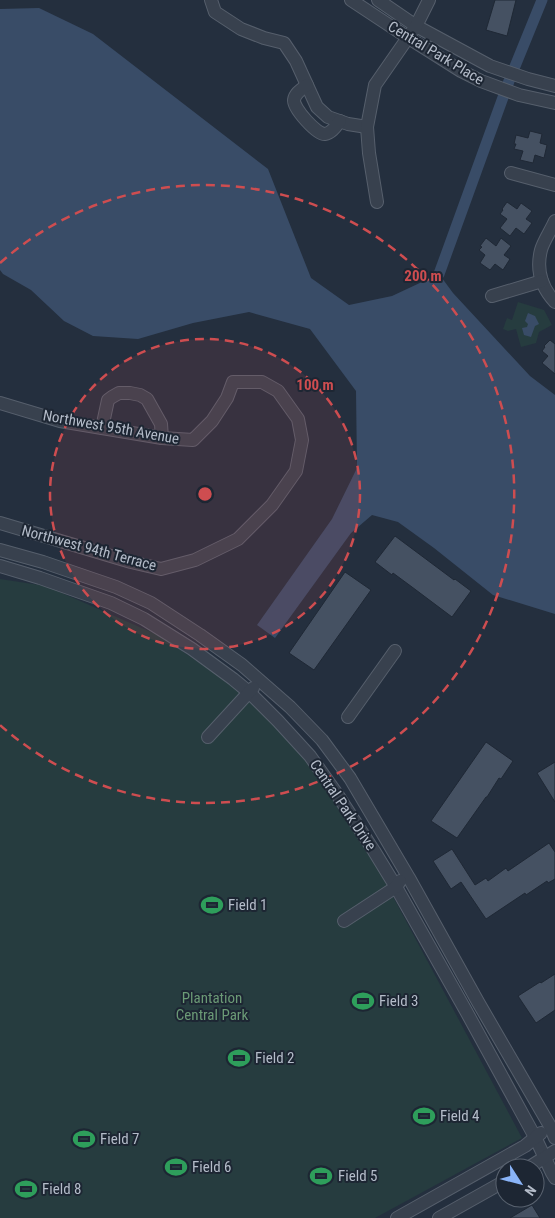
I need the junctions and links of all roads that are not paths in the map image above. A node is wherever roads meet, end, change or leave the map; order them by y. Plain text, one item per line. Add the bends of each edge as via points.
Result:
1 (210, 0) edge
2 (351, 0) edge
3 (378, 0) edge
4 (429, 0) edge
5 (416, 26) junction
6 (407, 37) junction
7 (307, 85) junction
8 (555, 86) edge
9 (555, 103) edge
10 (340, 121) junction
11 (367, 127) junction
12 (511, 173) dead end
13 (555, 185) edge
14 (377, 202) dead end
15 (555, 222) edge
16 (542, 281) junction
17 (492, 296) dead end
18 (555, 302) edge
19 (0, 403) edge
20 (102, 428) junction
21 (162, 438) junction
22 (193, 440) joint
23 (0, 523) edge
24 (0, 550) edge
25 (0, 566) edge
26 (395, 651) dead end
27 (259, 680) junction
28 (250, 693) junction
29 (348, 717) dead end
30 (208, 737) dead end
31 (406, 872) junction
32 (396, 888) junction
33 (344, 921) dead end
34 (552, 1124) edge
35 (535, 1137) junction
36 (555, 1138) edge
37 (549, 1154) edge
38 (555, 1178) edge
39 (495, 1187) edge
40 (397, 1218) edge
41 (438, 1218) edge

1 - 7 street via 215,12 241,29 284,43
2 - 6 street, Central Park Place
3 - 5 street, Central Park Place
4 - 5 street
5 - 6 street
5 - 8 street, Central Park Place via 490,66
6 - 9 street, Central Park Place via 481,81 519,95
6 - 11 street via 375,85
7 - 10 street via 317,108
7 - 10 street via 294,100 310,124 325,134 332,132
10 - 11 street
11 - 14 street
12 - 13 street
15 - 16 street via 541,250 539,274
16 - 17 street
16 - 18 street
19 - 20 street, Northwest 95th Avenue via 60,422
20 - 21 street, Northwest 95th Avenue
20 - 21 street via 108,400 130,393 147,399 161,424
21 - 22 street, Northwest 95th Avenue
22 - 23 street, Northwest 94th Terrace via 212,421 233,382 262,382 278,391 298,419 302,440 296,471 272,505 238,539 195,560 161,568
24 - 27 street, Central Park Drive via 116,587 151,603 200,634
25 - 28 street, Central Park Drive via 110,603 144,619 192,649
26 - 29 street
27 - 28 street
27 - 31 street, Central Park Drive via 322,740 350,778
28 - 30 street
28 - 32 street, Central Park Drive via 310,756
31 - 32 street
31 - 34 street, Central Park Drive via 473,993
32 - 33 street
32 - 35 street, Central Park Drive
34 - 35 street
34 - 36 street, Central Park Drive
35 - 37 street, Central Park Drive
35 - 40 street via 525,1146
37 - 38 street, Central Park Drive
39 - 41 street

